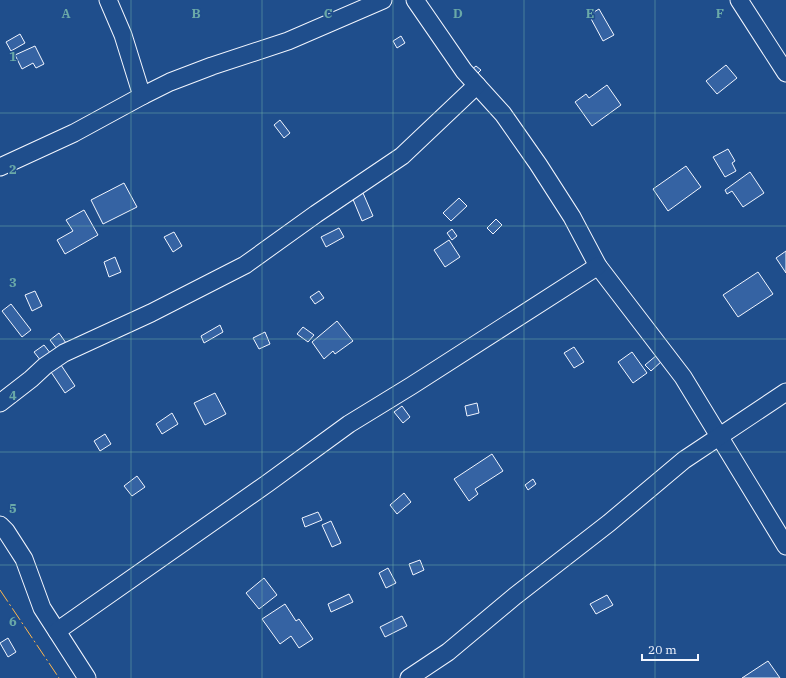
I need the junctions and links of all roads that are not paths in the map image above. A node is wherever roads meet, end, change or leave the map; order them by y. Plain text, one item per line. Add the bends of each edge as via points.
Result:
1 (108, 0) edge
2 (383, 0) edge
3 (415, 0) edge
4 (739, 0) edge
5 (786, 73) edge
6 (477, 85) junction
7 (142, 96) junction
8 (0, 167) edge
9 (598, 266) junction
10 (786, 392) edge
11 (0, 403) edge
12 (719, 435) junction
13 (0, 525) edge
14 (786, 546) edge
15 (57, 631) junction
16 (87, 678) edge
17 (409, 678) edge

1 - 7 street via 123,35
2 - 7 street via 288,41 212,66
3 - 6 street via 464,71
4 - 5 street
6 - 9 street via 503,114 538,164 572,217
6 - 11 street via 402,156 245,265 152,313 64,353
7 - 8 street via 74,133
9 - 12 street via 683,377
9 - 15 street via 349,424
10 - 12 street
12 - 14 street
12 - 17 street via 684,460 448,652
13 - 15 street via 24,559 42,608
15 - 16 street

